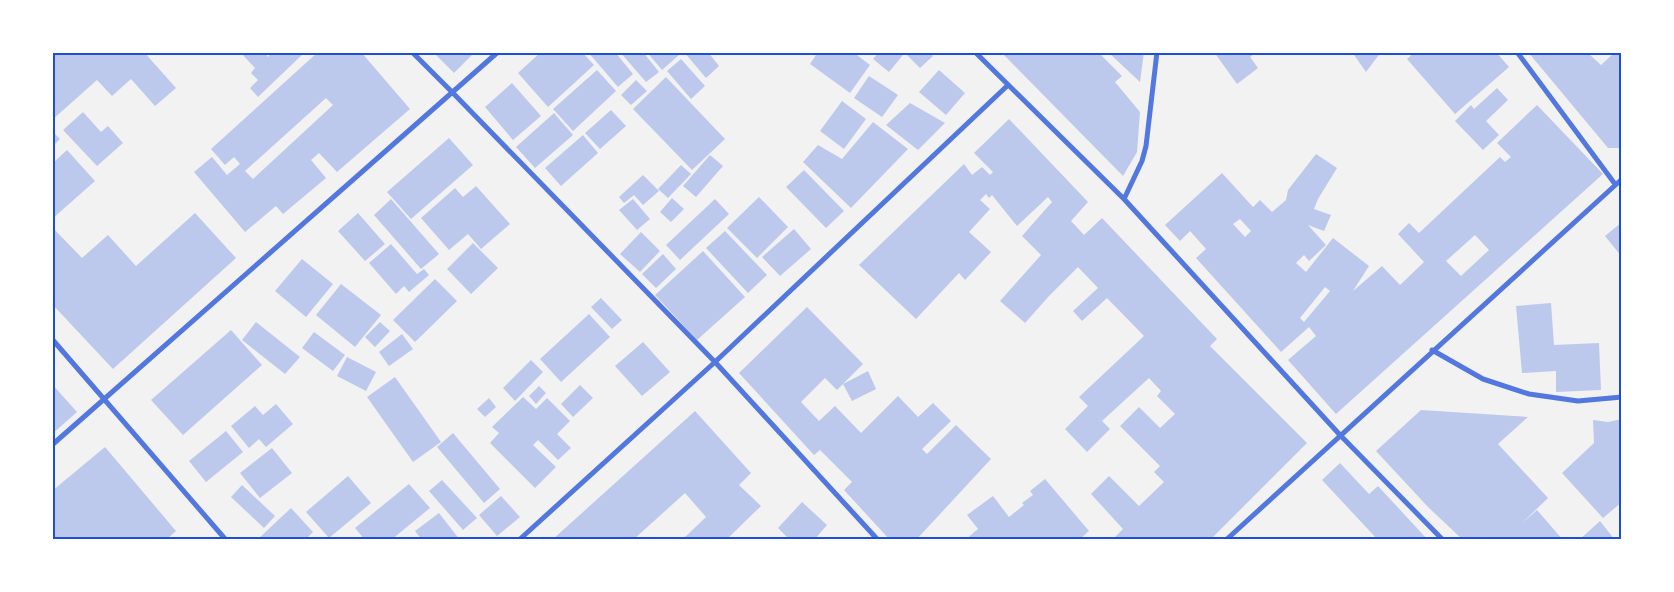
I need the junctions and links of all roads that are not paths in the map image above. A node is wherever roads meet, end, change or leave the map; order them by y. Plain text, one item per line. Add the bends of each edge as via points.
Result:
1 (412, 52) edge
2 (498, 52) edge
3 (975, 52) edge
4 (1156, 52) edge
5 (1517, 52) edge
6 (1007, 86) junction
7 (452, 92) junction
8 (1622, 178) edge
9 (1615, 184) junction
10 (1124, 199) junction
11 (52, 339) edge
12 (1432, 350) junction
13 (715, 362) junction
14 (1622, 397) edge
15 (104, 400) junction
16 (1340, 435) junction
17 (52, 445) edge
18 (226, 540) edge
19 (519, 540) edge
20 (878, 540) edge
21 (1226, 540) edge
22 (1442, 540) edge

1 - 7 street
2 - 7 street
3 - 6 street
4 - 10 street via 1146,146
5 - 9 street
6 - 10 street
6 - 13 street
7 - 13 street
7 - 15 street
8 - 9 street
9 - 12 street
10 - 16 street
11 - 15 street
12 - 14 street via 1483,379 1529,394 1578,401
12 - 16 street
13 - 19 street
13 - 20 street
15 - 17 street
15 - 18 street
16 - 21 street
16 - 22 street

